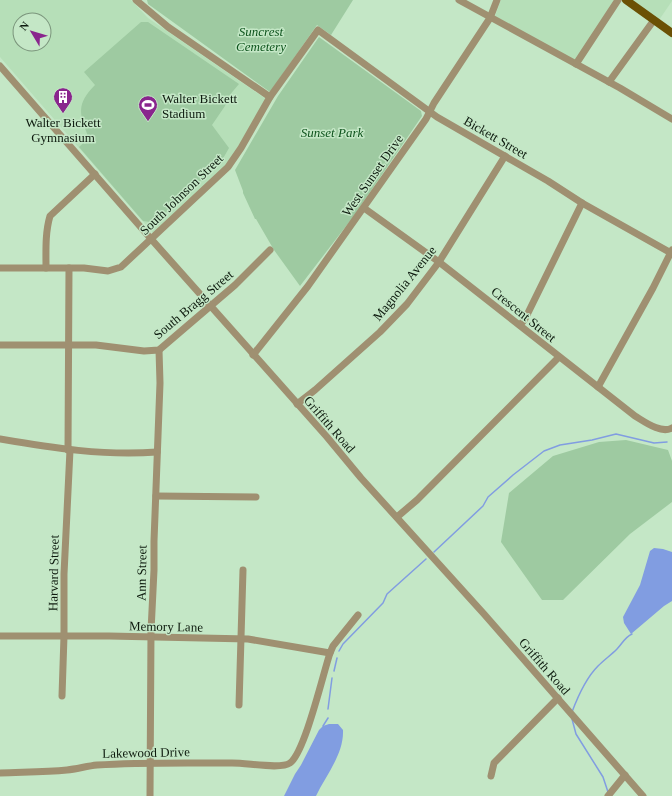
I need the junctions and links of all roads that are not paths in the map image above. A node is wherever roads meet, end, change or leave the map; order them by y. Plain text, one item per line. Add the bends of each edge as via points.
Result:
1 (136, 0) edge
2 (459, 0) edge
3 (496, 0) edge
4 (618, 0) edge
5 (626, 0) edge
6 (490, 18) junction
7 (654, 20) junction
8 (318, 30) joint
9 (672, 33) edge
10 (576, 64) junction
11 (0, 66) edge
12 (609, 82) junction
13 (270, 97) junction
14 (430, 112) junction
15 (672, 119) edge
16 (505, 156) junction
17 (95, 174) junction
18 (582, 203) junction
19 (364, 208) junction
20 (152, 240) junction
21 (270, 250) dead end
22 (671, 251) edge
23 (439, 262) junction
24 (0, 268) edge
25 (46, 268) junction
26 (69, 268) junction
27 (210, 306) junction
28 (520, 325) junction
29 (0, 345) edge
30 (70, 345) junction
31 (159, 350) junction
32 (253, 355) junction
33 (559, 357) junction
34 (598, 387) junction
35 (297, 404) junction
36 (672, 428) edge
37 (0, 439) edge
38 (69, 450) junction
39 (157, 452) junction
40 (156, 496) junction
41 (256, 497) dead end
42 (397, 517) junction
43 (243, 570) dead end
44 (358, 615) dead end
45 (0, 636) edge
46 (64, 636) junction
47 (151, 637) junction
48 (242, 639) junction
49 (330, 653) junction
50 (62, 696) dead end
51 (558, 698) junction
52 (239, 705) dead end
53 (150, 763) junction
54 (0, 773) edge
55 (624, 775) junction
56 (491, 776) dead end
57 (150, 796) edge
58 (608, 796) edge
59 (644, 796) edge

1 - 13 street via 168,26
2 - 6 street
3 - 6 street, West Sunset Drive
4 - 10 street
5 - 7 main road
6 - 10 street
6 - 14 street, West Sunset Drive
7 - 9 main road
7 - 12 street
8 - 13 street, South Johnson Street
8 - 14 street, Bickett Street
10 - 12 street
11 - 17 street, Griffith Road
12 - 15 street
13 - 20 street, South Johnson Street via 228,167
14 - 16 street, Bickett Street
14 - 19 street, West Sunset Drive
16 - 18 street, Bickett Street
16 - 23 street, Magnolia Avenue
17 - 20 street, Griffith Road
17 - 25 street via 50,216 46,239
18 - 22 street, Bickett Street
18 - 28 street
19 - 23 street, Crescent Street
19 - 32 street, West Sunset Drive via 308,286
20 - 26 street, South Johnson Street via 115,270
20 - 27 street, Griffith Road
21 - 27 street, South Bragg Street
22 - 34 street
23 - 28 street, Crescent Street
23 - 35 street, Magnolia Avenue via 407,304 380,332
24 - 25 street, South Johnson Street
25 - 26 street, South Johnson Street
26 - 30 street, Harvard Street
27 - 31 street, South Bragg Street
27 - 32 street, Griffith Road
28 - 33 street, Crescent Street
29 - 30 street, South Bragg Street
30 - 31 street, South Bragg Street
30 - 38 street, Harvard Street
31 - 39 street, Ann Street
32 - 35 street, Griffith Road
33 - 34 street, Crescent Street
33 - 42 street
34 - 36 street, Crescent Street via 650,425 667,430
35 - 42 street, Griffith Road
37 - 38 street
38 - 39 street
38 - 46 street, Harvard Street
39 - 40 street, Ann Street
40 - 41 street
40 - 47 street, Ann Street
42 - 51 street, Griffith Road
43 - 48 street
44 - 49 street
45 - 46 street, Memory Lane
46 - 47 street, Memory Lane
46 - 50 street, Harvard Street
47 - 48 street, Memory Lane
47 - 53 street, Ann Street
48 - 49 street, Memory Lane
48 - 52 street
49 - 53 street, Lakewood Drive via 311,717 298,753 291,762 280,766
51 - 55 street, Griffith Road
51 - 56 street via 494,763
53 - 54 street, Lakewood Drive
53 - 57 street, Ann Street
55 - 58 street
55 - 59 street, Griffith Road

